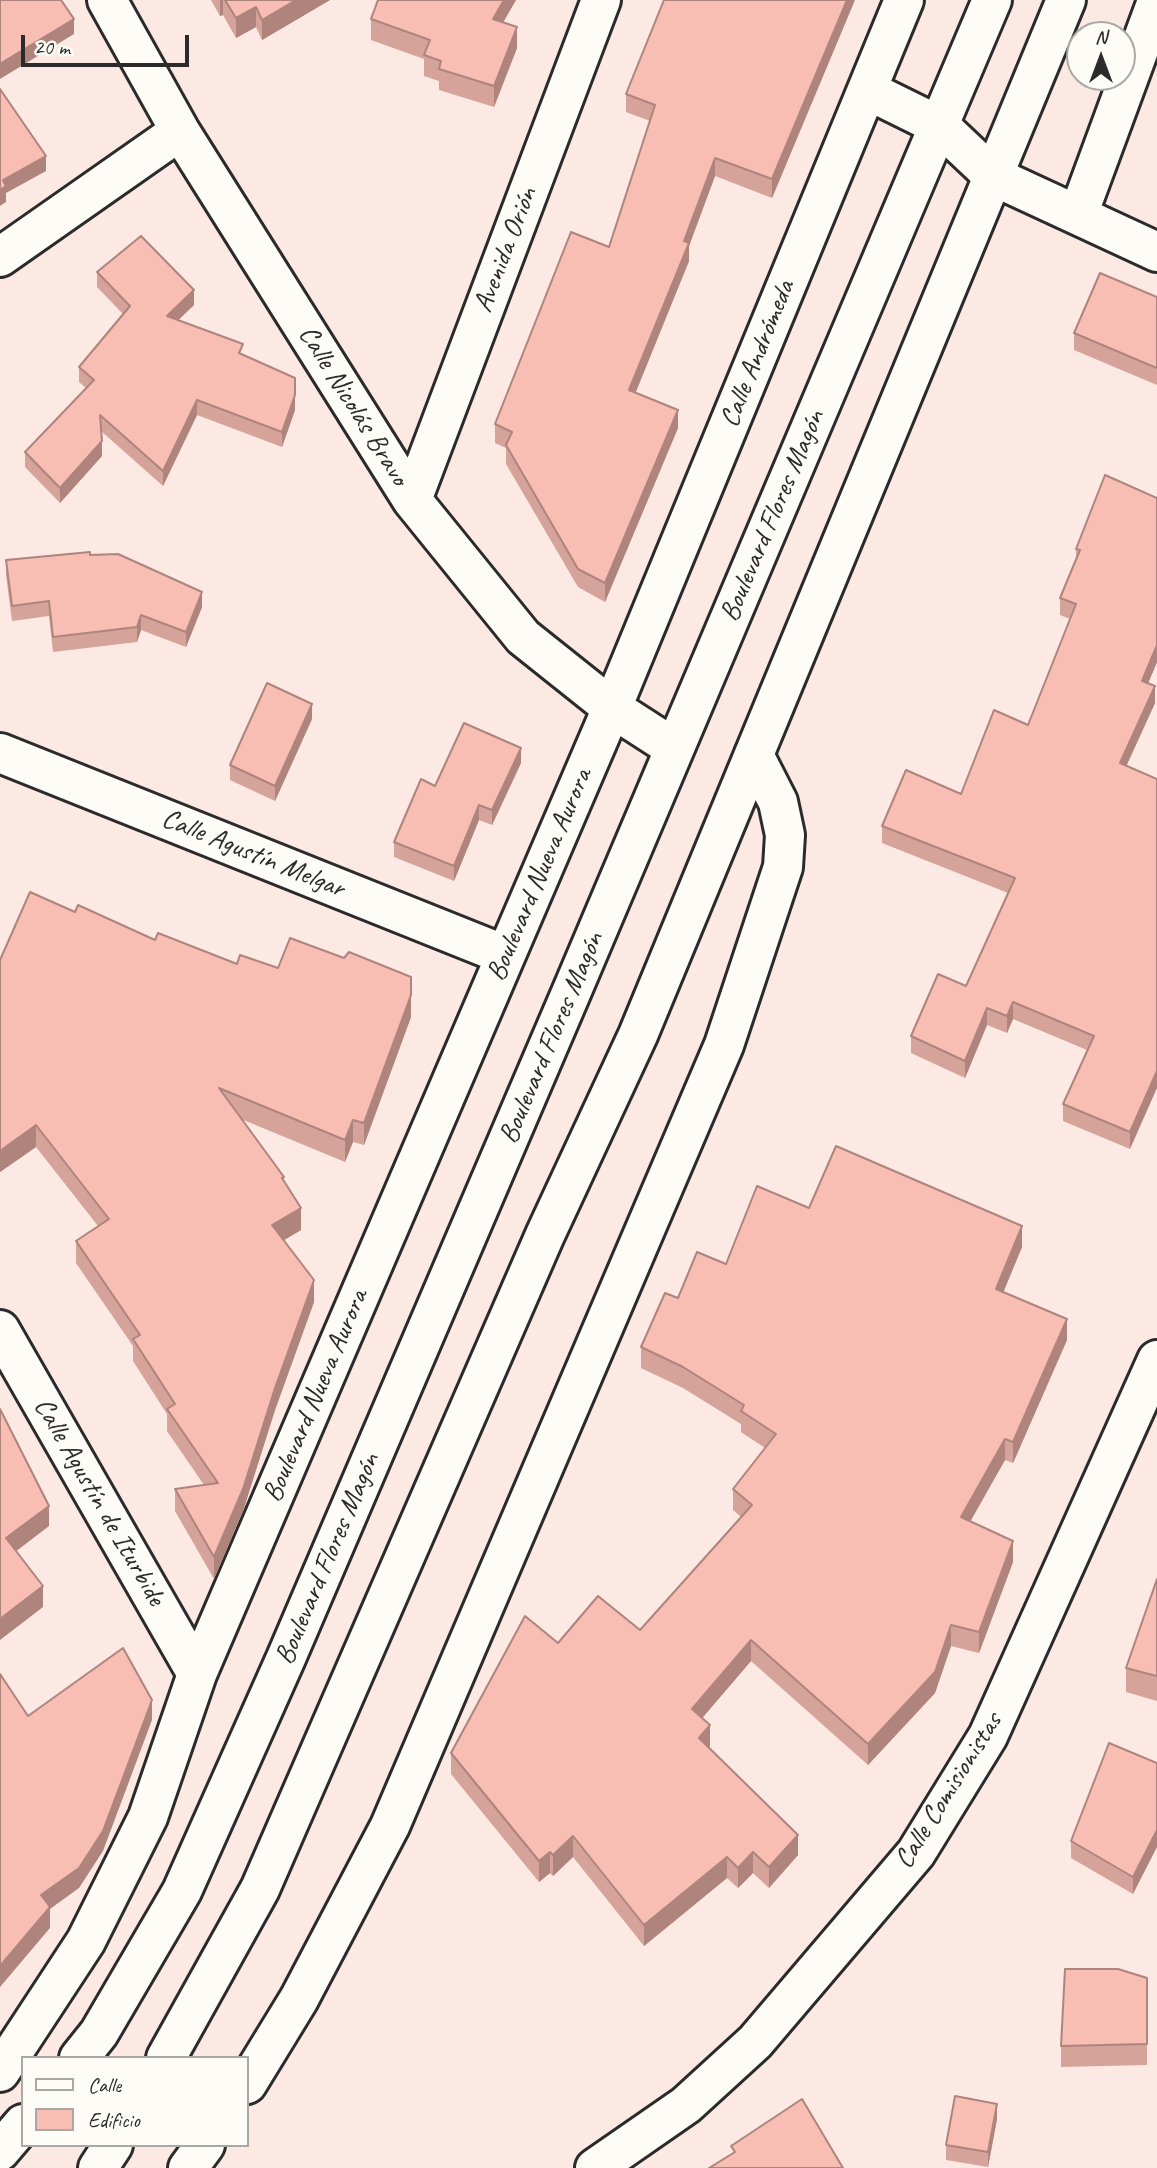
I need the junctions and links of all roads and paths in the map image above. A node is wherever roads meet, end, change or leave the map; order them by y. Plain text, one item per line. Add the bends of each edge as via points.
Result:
1 (107, 0) edge
2 (601, 0) edge
3 (904, 0) edge
4 (992, 0) edge
5 (1066, 0) edge
6 (1157, 1) edge
7 (867, 90) junction
8 (940, 126) junction
9 (180, 131) junction
10 (993, 176) junction
11 (1079, 215) junction
12 (1157, 251) edge
13 (0, 257) edge
14 (412, 500) junction
15 (612, 708) junction
16 (674, 748) junction
17 (0, 753) edge
18 (754, 755) junction
19 (505, 955) junction
20 (0, 1330) edge
21 (1157, 1360) edge
22 (197, 1674) junction
23 (81, 2056) edge
24 (167, 2056) edge
25 (0, 2072) edge
26 (248, 2082) edge
27 (21, 2126) edge
28 (112, 2147) edge
29 (204, 2147) edge
30 (0, 2151) edge
31 (98, 2168) edge
32 (188, 2168) edge
33 (595, 2168) edge

1 - 9 street, Calle Nicolás Bravo
2 - 14 street, Avenida Orión
3 - 7 street, Calle Andrómeda
4 - 8 street, Boulevard Flores Magón
5 - 10 street
6 - 11 street
7 - 8 street
7 - 15 street, Calle Andrómeda
8 - 10 street
8 - 16 street, Boulevard Flores Magón
9 - 13 street
9 - 14 street, Calle Nicolás Bravo
10 - 11 street
10 - 18 street
11 - 12 street
14 - 15 street, Calle Nicolás Bravo via 523,637
15 - 16 street, Calle Nicolás Bravo
15 - 19 street, Boulevard Nueva Aurora
16 - 23 street, Boulevard Flores Magón via 182,1891 99,2033
17 - 19 street, Calle Agustín Melgar
18 - 24 street via 638,1035 260,1889
18 - 26 street via 778,802 785,835 783,867 724,1045 390,1826 299,1999
19 - 22 street, Boulevard Nueva Aurora
20 - 22 street, Calle Agustín de Iturbide
21 - 33 street, Calle Comisionistas via 988,1736 916,1853 755,2042 686,2105
22 - 25 street, Boulevard Nueva Aurora via 148,1817 86,1941
27 - 30 street
28 - 31 street
29 - 32 street

